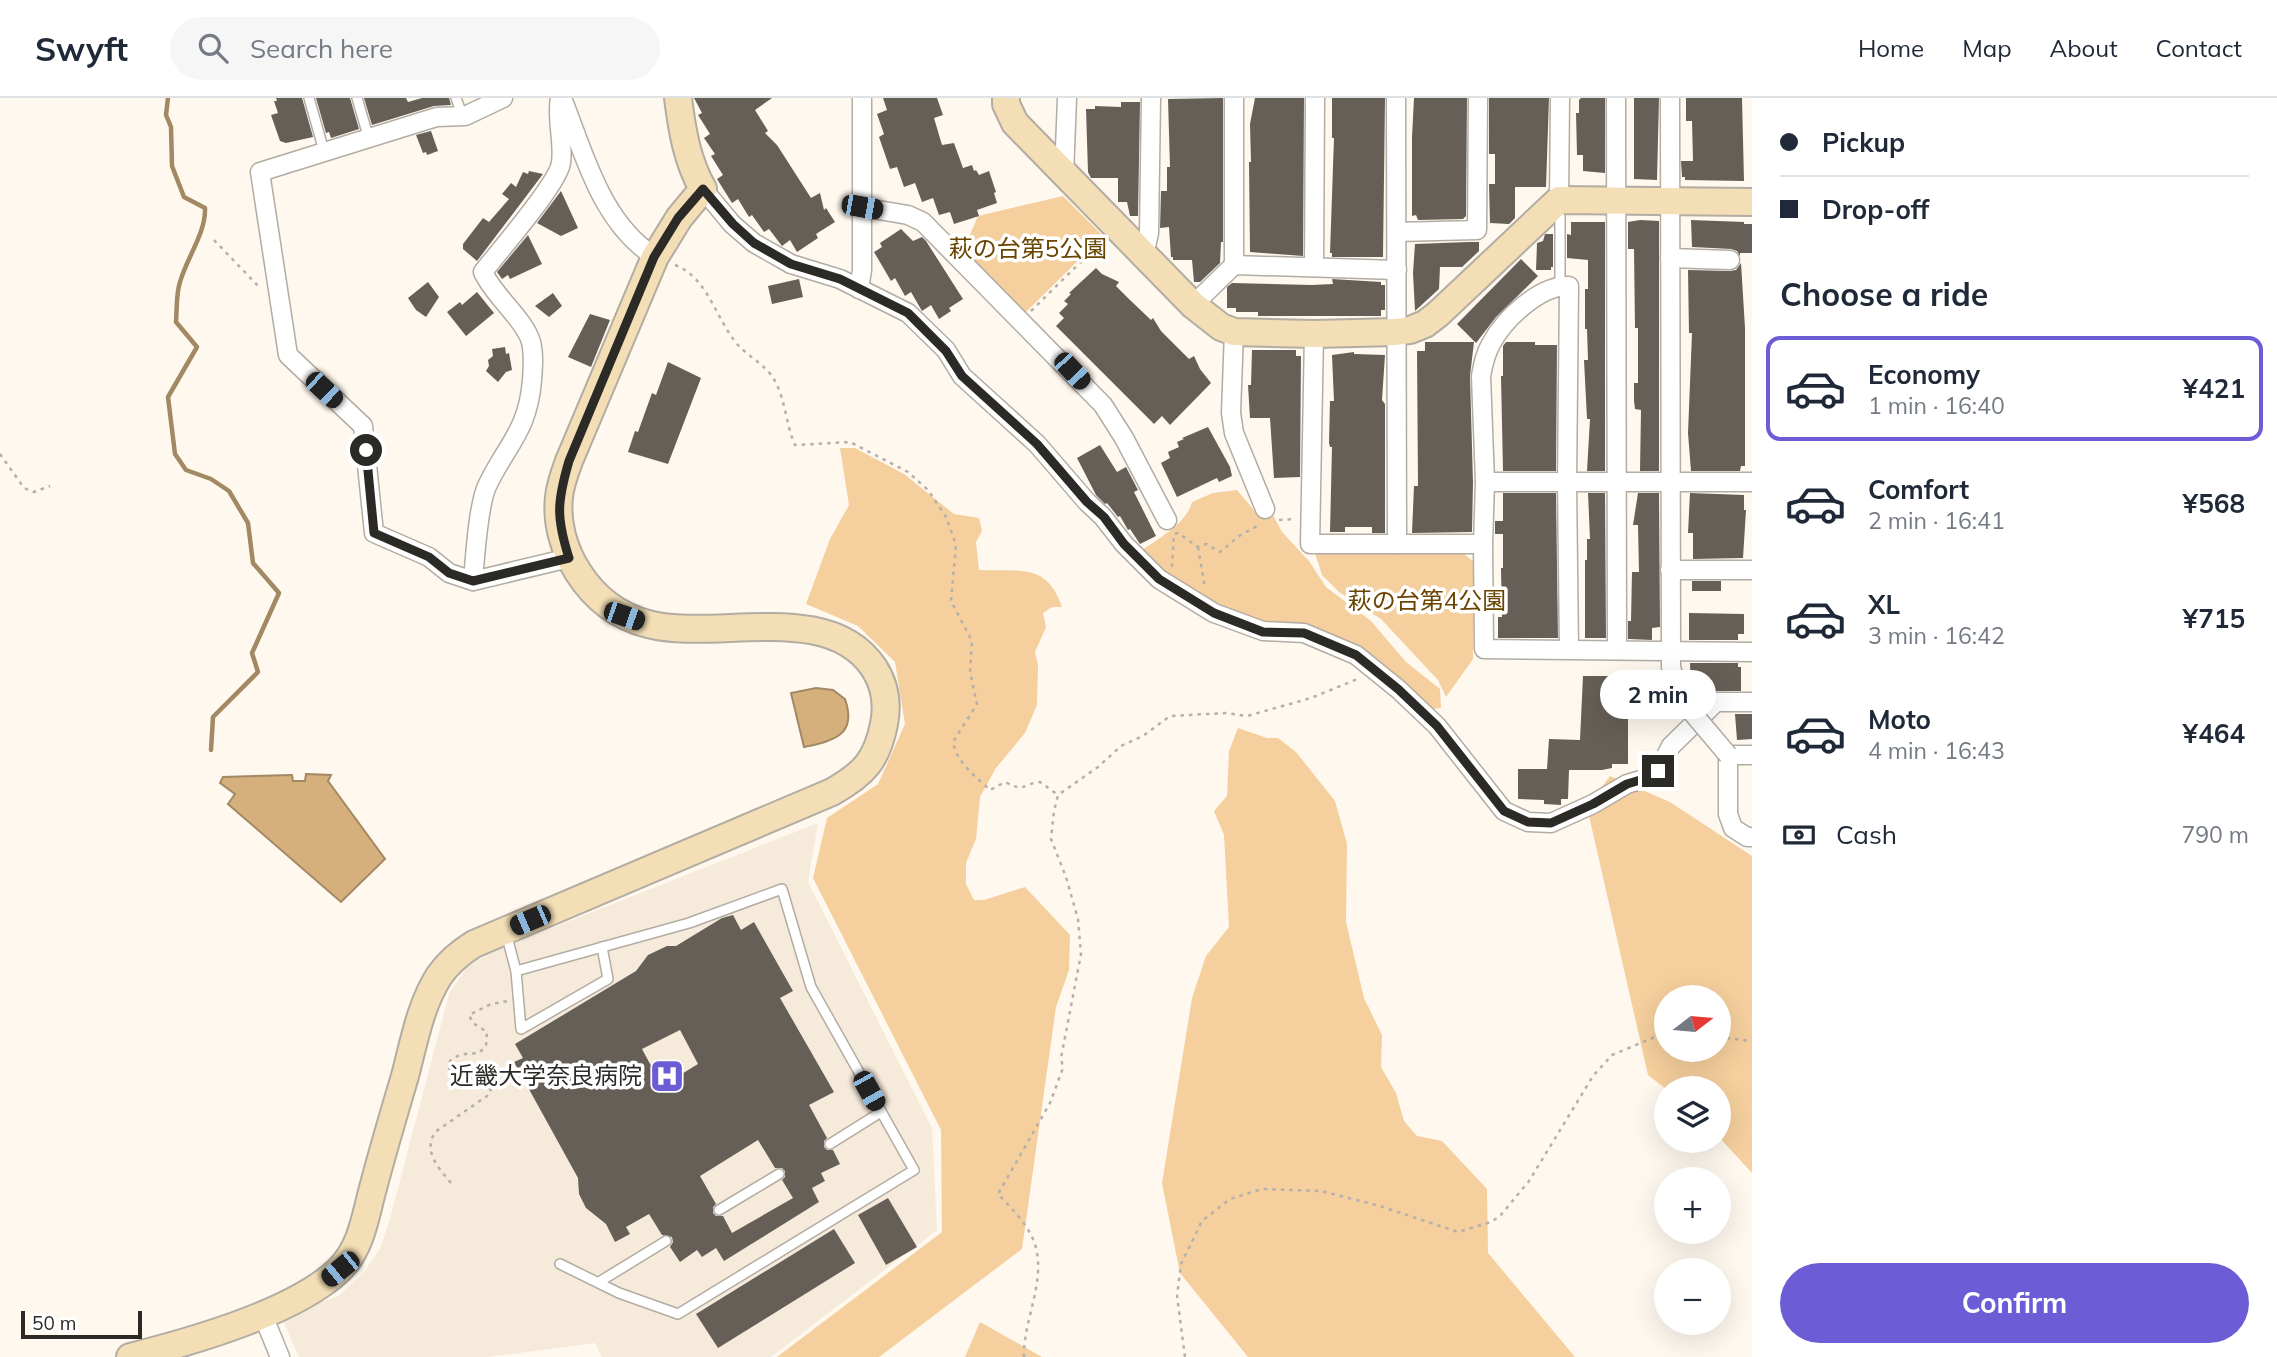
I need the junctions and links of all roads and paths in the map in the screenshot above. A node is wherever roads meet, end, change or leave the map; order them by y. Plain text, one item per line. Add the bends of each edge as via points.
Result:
1 (309, 98) edge
2 (357, 98) edge
3 (456, 98) edge
4 (503, 98) edge
5 (561, 98) edge
6 (678, 98) edge
7 (862, 98) edge
8 (1006, 98) edge
9 (1067, 98) edge
10 (1152, 98) edge
11 (1234, 98) edge
12 (1315, 98) edge
13 (1396, 98) edge
14 (1478, 98) edge
15 (1560, 98) edge
16 (1616, 98) edge
17 (1670, 98) edge
18 (463, 117) junction
19 (369, 139) junction
20 (324, 151) junction
21 (1064, 175) junction
22 (703, 189) junction
23 (1616, 201) junction
24 (1670, 202) junction
25 (1752, 202) edge
26 (862, 207) junction
27 (1559, 208) junction
28 (1116, 228) junction
29 (1397, 232) junction
30 (214, 240) dead end
31 (1144, 255) junction
32 (654, 257) junction
33 (1670, 258) junction
34 (1730, 260) dead end
35 (1234, 265) junction
36 (1314, 267) junction
37 (1397, 270) junction
38 (1560, 286) junction
39 (859, 289) junction
40 (262, 291) dead end
41 (1193, 305) junction
42 (1021, 320) junction
43 (1234, 332) junction
44 (1396, 332) junction
45 (1314, 334) junction
46 (0, 454) edge
47 (1485, 482) junction
48 (1615, 482) junction
49 (1752, 482) edge
50 (1670, 483) junction
51 (1567, 484) junction
52 (50, 486) dead end
53 (1265, 509) dead end
54 (1310, 518) junction
55 (1167, 520) dead end
56 (1397, 544) junction
57 (1483, 544) junction
58 (1198, 547) junction
59 (569, 558) junction
60 (1671, 570) junction
61 (1752, 570) edge
62 (473, 581) junction
63 (1171, 587) junction
64 (1193, 600) junction
65 (1569, 649) junction
66 (1617, 650) junction
67 (1671, 652) junction
68 (1752, 652) edge
69 (1376, 672) junction
70 (1752, 702) edge
71 (1728, 755) junction
72 (1752, 755) edge
73 (1058, 795) junction
74 (1752, 836) edge
75 (506, 931) junction
76 (603, 947) junction
77 (516, 971) junction
78 (519, 999) junction
79 (1654, 1038) edge
80 (1731, 1039) edge
81 (1752, 1041) edge
82 (881, 1112) junction
83 (830, 1144) dead end
84 (779, 1174) dead end
85 (451, 1183) dead end
86 (719, 1210) dead end
87 (666, 1241) dead end
88 (560, 1264) dead end
89 (598, 1282) junction
90 (262, 1313) junction
91 (130, 1357) edge
92 (280, 1357) edge
93 (1024, 1357) edge
94 (1185, 1357) edge

1 - 20 lane
2 - 19 lane
3 - 18 lane
4 - 18 street
5 - 32 street via 600,193 629,237
5 - 62 street via 561,164 483,272 529,337 533,365 526,417 486,488
6 - 22 street via 693,171
7 - 26 street
8 - 21 street via 1015,123
9 - 21 street
10 - 31 street via 1149,233
11 - 35 street
12 - 36 street
13 - 29 street
14 - 29 street via 1477,230
15 - 27 street
16 - 23 street
17 - 24 street
18 - 19 street via 437,117
19 - 20 street
20 - 62 street via 260,172 288,355 363,426 374,533
21 - 28 street
22 - 32 street
22 - 39 street via 754,243 791,264
23 - 24 street
23 - 27 street
23 - 48 street
24 - 25 street
24 - 33 street
26 - 39 street
26 - 42 street via 923,222
27 - 38 lane
27 - 44 street via 1498,254 1425,324
28 - 31 street
28 - 42 path
29 - 37 street
30 - 40 path
31 - 41 street
32 - 59 street via 559,495 562,537
32 - 73 path via 684,268 701,285 739,346 775,380 795,445 850,442 908,472 928,489 946,517 956,545 951,601 972,640 970,672 977,704 953,742 955,754 990,790 1005,782 1025,788 1040,782
33 - 34 street
33 - 50 street
35 - 36 street
35 - 41 street
36 - 37 street
37 - 44 street
38 - 47 street via 1532,298 1491,342 1484,359
38 - 51 street via 1569,286
39 - 63 street via 908,313 946,351 962,376 1037,444 1124,544
41 - 43 street via 1212,322
42 - 55 street via 1103,405
43 - 45 street
43 - 53 street via 1234,433
44 - 45 street
44 - 56 street
45 - 54 street
46 - 52 path via 24,488 34,492
47 - 51 street
47 - 57 street
48 - 50 street
48 - 51 street
48 - 66 street
49 - 50 street
50 - 60 street
51 - 65 street
54 - 56 street via 1310,544
54 - 58 path via 1257,526 1220,552 1206,544
56 - 57 street
57 - 65 street via 1484,649
58 - 63 path via 1174,534
58 - 64 path via 1205,590 1197,590
59 - 62 street
59 - 75 street via 590,591 608,607 650,625 802,629 841,639 867,659 880,678 885,720 874,756 858,777 832,792
60 - 61 street
60 - 67 street
63 - 64 street
64 - 69 street via 1263,632 1304,633 1356,655
65 - 66 street
66 - 67 street
67 - 68 street
67 - 71 street, bridge via 1679,696
69 - 70 street via 1437,726 1504,811 1528,822 1551,823 1568,817 1647,778 1658,771 1671,746 1716,702
69 - 73 path via 1311,698 1247,716 1170,716 1121,746
71 - 72 street
71 - 74 street via 1728,814 1733,828
73 - 93 path via 1051,839 1078,919 1081,954 1060,1058 1063,1068 1050,1104 998,1194 1036,1246 1038,1270 1023,1338
75 - 77 lane
75 - 90 street via 461,952 432,988 421,1013 364,1228 353,1252 313,1290
76 - 77 lane
76 - 78 lane via 608,979 521,1029
76 - 82 lane via 689,923 782,889 811,987
77 - 78 lane
78 - 85 path via 491,1004 469,1015 487,1032 486,1046 448,1064 451,1074 486,1081 491,1091 430,1140 435,1162
79 - 94 path via 1612,1055 1593,1076 1529,1181 1491,1222 1458,1232 1321,1191 1262,1189 1230,1199 1202,1221 1181,1264 1177,1296
80 - 81 path
82 - 83 lane
82 - 89 lane via 914,1170 690,1307 678,1314
84 - 86 lane
87 - 89 lane
88 - 89 lane
90 - 91 street
90 - 92 street

